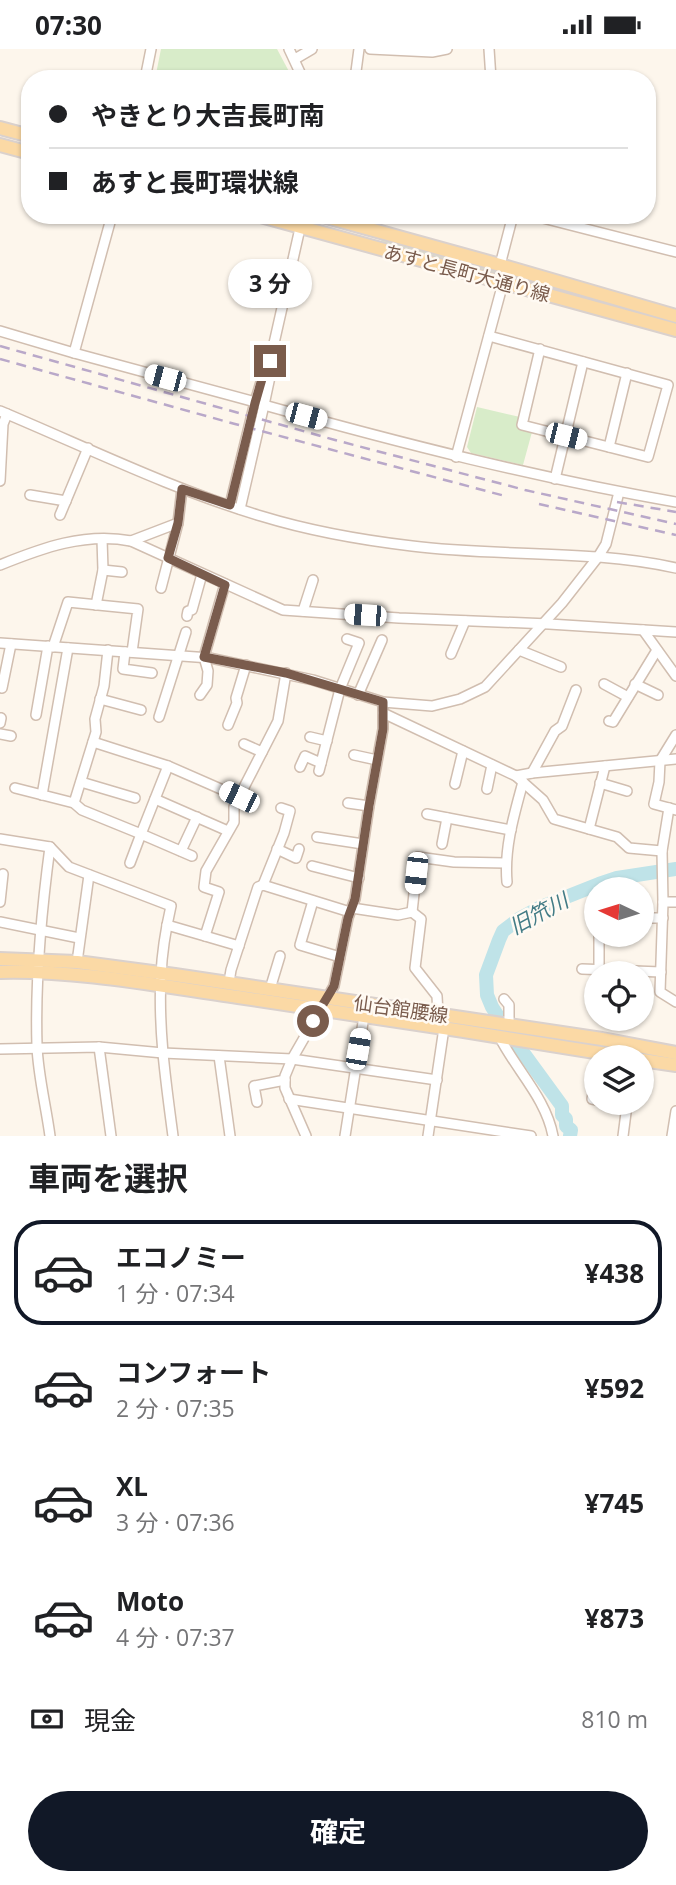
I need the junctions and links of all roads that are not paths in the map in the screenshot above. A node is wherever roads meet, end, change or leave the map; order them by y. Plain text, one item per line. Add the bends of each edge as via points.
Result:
1 (151, 49) edge
2 (289, 49) edge
3 (312, 49) edge
4 (359, 49) edge
5 (370, 49) edge
6 (447, 49) edge
7 (489, 49) edge
8 (295, 59) junction
9 (147, 70) edge
10 (299, 70) edge
11 (356, 70) edge
12 (490, 70) edge
13 (0, 128) edge
14 (21, 134) edge
15 (0, 145) edge
16 (21, 151) edge
17 (110, 224) edge
18 (301, 224) edge
19 (312, 224) edge
20 (352, 224) edge
21 (511, 224) edge
22 (566, 224) edge
23 (676, 252) edge
24 (500, 265) junction
25 (503, 283) junction
26 (676, 316) edge
27 (676, 330) edge
28 (0, 331) edge
29 (489, 336) junction
30 (540, 349) junction
31 (74, 353) junction
32 (583, 362) junction
33 (627, 373) junction
34 (260, 404) junction
35 (3, 413) edge
36 (566, 436) junction
37 (609, 447) junction
38 (88, 448) junction
39 (456, 457) junction
40 (0, 478) edge
41 (555, 479) junction
42 (182, 489) junction
43 (619, 492) junction
44 (30, 495) dead end
45 (66, 501) junction
46 (676, 502) edge
47 (235, 507) junction
48 (60, 515) dead end
49 (178, 523) junction
50 (102, 539) junction
51 (131, 541) junction
52 (598, 557) junction
53 (168, 558) junction
54 (0, 565) edge
55 (676, 568) edge
56 (103, 570) junction
57 (122, 572) dead end
58 (202, 574) junction
59 (313, 580) dead end
60 (225, 585) junction
61 (161, 588) dead end
62 (96, 605) junction
63 (303, 611) junction
64 (187, 616) dead end
65 (465, 621) junction
66 (541, 624) junction
67 (643, 630) junction
68 (186, 632) dead end
69 (676, 632) edge
70 (347, 639) dead end
71 (382, 641) dead end
72 (0, 643) edge
73 (11, 644) junction
74 (50, 646) junction
75 (68, 648) junction
76 (108, 650) junction
77 (519, 650) junction
78 (657, 650) junction
79 (128, 652) junction
80 (451, 653) dead end
81 (179, 655) junction
82 (204, 657) junction
83 (246, 665) junction
84 (561, 667) dead end
85 (152, 673) dead end
86 (286, 673) junction
87 (676, 676) edge
88 (604, 684) dead end
89 (635, 684) junction
90 (2, 688) dead end
91 (340, 689) junction
92 (576, 690) dead end
93 (200, 695) dead end
94 (358, 695) junction
95 (658, 695) dead end
96 (628, 697) junction
97 (100, 699) junction
98 (383, 702) junction
99 (34, 707) dead end
100 (141, 710) dead end
101 (383, 713) junction
102 (159, 717) dead end
103 (1, 718) edge
104 (609, 721) dead end
105 (0, 723) edge
106 (228, 725) dead end
107 (0, 734) edge
108 (676, 735) edge
109 (11, 736) dead end
110 (310, 737) dead end
111 (327, 741) junction
112 (93, 742) junction
113 (244, 744) dead end
114 (464, 751) junction
115 (262, 752) junction
116 (354, 755) dead end
117 (676, 759) edge
118 (377, 760) junction
119 (660, 761) junction
120 (492, 765) junction
121 (168, 766) junction
122 (605, 766) junction
123 (300, 767) dead end
124 (532, 773) junction
125 (519, 779) junction
126 (81, 782) junction
127 (600, 783) junction
128 (455, 784) dead end
129 (15, 788) dead end
130 (486, 789) dead end
131 (627, 790) dead end
132 (42, 795) junction
133 (239, 797) junction
134 (135, 798) dead end
135 (155, 799) junction
136 (74, 803) junction
137 (348, 803) dead end
138 (369, 806) junction
139 (281, 808) dead end
140 (673, 809) edge
141 (427, 814) dead end
142 (197, 817) junction
143 (447, 818) junction
144 (589, 829) junction
145 (511, 830) junction
146 (228, 831) junction
147 (141, 834) junction
148 (317, 837) dead end
149 (0, 839) edge
150 (363, 844) junction
151 (442, 844) dead end
152 (50, 847) junction
153 (277, 849) junction
154 (299, 849) dead end
155 (181, 851) junction
156 (662, 851) junction
157 (192, 856) dead end
158 (130, 863) dead end
159 (505, 863) junction
160 (312, 866) dead end
161 (4, 874) dead end
162 (89, 875) junction
163 (359, 878) junction
164 (507, 882) dead end
165 (263, 885) junction
166 (313, 901) junction
167 (0, 902) edge
168 (663, 902) junction
169 (676, 902) edge
170 (351, 910) junction
171 (412, 912) junction
172 (654, 918) edge
173 (663, 918) junction
174 (0, 922) edge
175 (167, 925) junction
176 (40, 929) junction
177 (205, 936) junction
178 (79, 939) junction
179 (239, 946) junction
180 (280, 956) dead end
181 (341, 957) junction
182 (0, 959) edge
183 (77, 962) junction
184 (38, 966) junction
185 (0, 972) edge
186 (654, 972) edge
187 (661, 972) junction
188 (161, 973) junction
189 (229, 982) junction
190 (160, 986) junction
191 (270, 989) junction
192 (504, 999) dead end
193 (676, 1002) edge
194 (323, 1003) junction
195 (438, 1014) junction
196 (363, 1016) junction
197 (444, 1028) junction
198 (506, 1031) junction
199 (37, 1048) junction
200 (99, 1048) junction
201 (0, 1049) edge
202 (584, 1052) edge
203 (163, 1053) junction
204 (676, 1053) edge
205 (219, 1056) junction
206 (292, 1059) junction
207 (654, 1062) edge
208 (676, 1065) edge
209 (355, 1068) junction
210 (285, 1080) junction
211 (437, 1080) junction
212 (289, 1099) junction
213 (257, 1102) dead end
214 (349, 1108) junction
215 (676, 1111) edge
216 (626, 1115) edge
217 (430, 1121) junction
218 (50, 1136) edge
219 (111, 1136) edge
220 (173, 1136) edge
221 (230, 1136) edge
222 (306, 1136) edge
223 (345, 1136) edge
224 (428, 1136) edge
225 (531, 1136) edge
226 (553, 1136) edge
227 (623, 1136) edge
228 (672, 1136) edge

1 - 9 street
2 - 8 street
3 - 8 street
4 - 11 street
5 - 6 street
7 - 12 street
8 - 10 street
13 - 14 main road
15 - 16 main road
17 - 31 street
18 - 34 street via 271,372
19 - 25 main road, あすと長町大通り線
20 - 24 main road, あすと長町大通り線
21 - 24 street
22 - 23 street
24 - 26 main road, あすと長町大通り線
25 - 27 main road, あすと長町大通り線
25 - 29 street
28 - 31 street
29 - 30 street
29 - 39 street
30 - 32 street
30 - 36 street via 522,425
31 - 34 street
32 - 33 street
32 - 36 street
33 - 37 street
33 - 37 street via 668,384 648,457
34 - 39 street
34 - 47 street
35 - 38 street
35 - 40 street
36 - 37 street
36 - 41 street
38 - 42 street
38 - 45 street
39 - 41 street
41 - 43 street
42 - 47 street
42 - 49 street
43 - 46 street
43 - 52 street via 612,527
44 - 45 street
45 - 48 street
47 - 52 street via 315,529 413,547
49 - 51 street
49 - 53 street
50 - 51 street
50 - 54 street via 54,544
50 - 56 street
51 - 53 street
52 - 55 street
52 - 66 street
53 - 58 street
53 - 61 street
56 - 57 street
56 - 62 street
58 - 60 street
58 - 64 street
59 - 63 street
60 - 63 street via 283,610
60 - 82 street
62 - 74 street via 64,602
62 - 79 street via 138,609
63 - 65 street
65 - 66 street
65 - 80 street
66 - 67 street
66 - 77 street
67 - 69 street
67 - 78 street
68 - 81 street
70 - 91 street via 359,643
71 - 94 street
72 - 73 street
73 - 74 street
73 - 90 street
74 - 75 street
74 - 99 street
75 - 76 street
75 - 132 street
76 - 79 street
76 - 97 street
77 - 84 street
77 - 98 street via 485,687 460,699 432,706
78 - 87 street
78 - 89 street
79 - 81 street
79 - 85 street via 123,669
81 - 82 street
81 - 102 street
82 - 83 street
82 - 93 street via 208,678
83 - 86 street
83 - 106 street
86 - 91 street
86 - 115 street via 278,721
88 - 96 street
89 - 95 street
89 - 96 street
91 - 94 street
91 - 111 street
92 - 124 street via 562,726
94 - 98 street
96 - 104 street via 613,722
97 - 100 street
97 - 112 street
98 - 101 street
101 - 114 street
101 - 118 street
103 - 105 street
107 - 109 street
108 - 119 street
110 - 111 street
111 - 123 street via 320,767 305,756
112 - 121 street
112 - 126 street
113 - 115 street
114 - 120 street
114 - 128 street
115 - 133 street
116 - 118 street
117 - 119 street
118 - 138 street
119 - 122 street
119 - 140 street via 654,804
120 - 125 street
120 - 130 street
121 - 133 street
121 - 135 street
122 - 124 street
122 - 127 street
124 - 125 street
125 - 144 street via 543,800 554,819
125 - 145 street
126 - 134 street
126 - 136 street
127 - 131 street
127 - 144 street
129 - 132 street
132 - 136 street
133 - 146 street
135 - 142 street
135 - 147 street
136 - 147 street
137 - 138 street
138 - 150 street
139 - 153 street via 290,811
140 - 156 street
141 - 143 street
142 - 146 street
142 - 155 street
143 - 145 street
143 - 151 street
144 - 156 street via 617,837 629,848
145 - 159 street
146 - 177 street via 206,871 204,887 219,892
147 - 155 street
147 - 158 street
148 - 150 street
149 - 152 street
150 - 163 street
152 - 162 street via 69,867
152 - 176 street
153 - 154 street via 296,858
153 - 165 street
155 - 157 street
156 - 168 street
159 - 164 street
159 - 171 street via 418,857
160 - 163 street
161 - 167 street
162 - 175 street via 171,906
162 - 178 street
163 - 170 street
165 - 166 street
165 - 179 street via 258,887
166 - 170 street
166 - 181 street via 300,945
168 - 169 street
168 - 173 street
170 - 171 street
170 - 181 street
171 - 195 street via 421,919 415,968 437,996
172 - 173 street
173 - 187 street
174 - 176 street
175 - 177 street
175 - 188 street
176 - 178 street
176 - 184 street
177 - 179 street
178 - 183 street
179 - 189 street
180 - 191 street
181 - 194 street via 334,986
182 - 184 main road, 仙台館腰線
183 - 184 main road, 仙台館腰線
183 - 188 main road, 仙台館腰線
184 - 185 main road, 仙台館腰線
184 - 190 main road, 仙台館腰線
184 - 199 street
186 - 187 street
187 - 193 street via 660,992
188 - 189 main road, 仙台館腰線
188 - 190 street
189 - 191 main road, 仙台館腰線
190 - 194 main road, 仙台館腰線
190 - 203 street
191 - 194 main road, 仙台館腰線
192 - 198 street via 509,1005
194 - 195 main road, 仙台館腰線
194 - 196 main road, 仙台館腰線
194 - 206 street
195 - 197 street
195 - 198 main road, 仙台館腰線 via 489,1022
196 - 197 main road, 仙台館腰線
196 - 209 street
197 - 198 main road, 仙台館腰線
197 - 211 street
198 - 202 main road, 仙台館腰線 via 525,1040
198 - 204 main road, 仙台館腰線
198 - 226 street
199 - 200 street
199 - 201 street
199 - 218 street
200 - 203 street
200 - 219 street
203 - 205 street
203 - 220 street
205 - 206 street
205 - 221 street
206 - 209 street
206 - 210 street
207 - 208 main road
209 - 211 street
209 - 214 street
210 - 212 street
210 - 213 street via 254,1086
211 - 217 street
212 - 214 street
212 - 222 street
214 - 217 street
214 - 223 street
215 - 228 street
216 - 227 street
217 - 224 street
217 - 225 street

